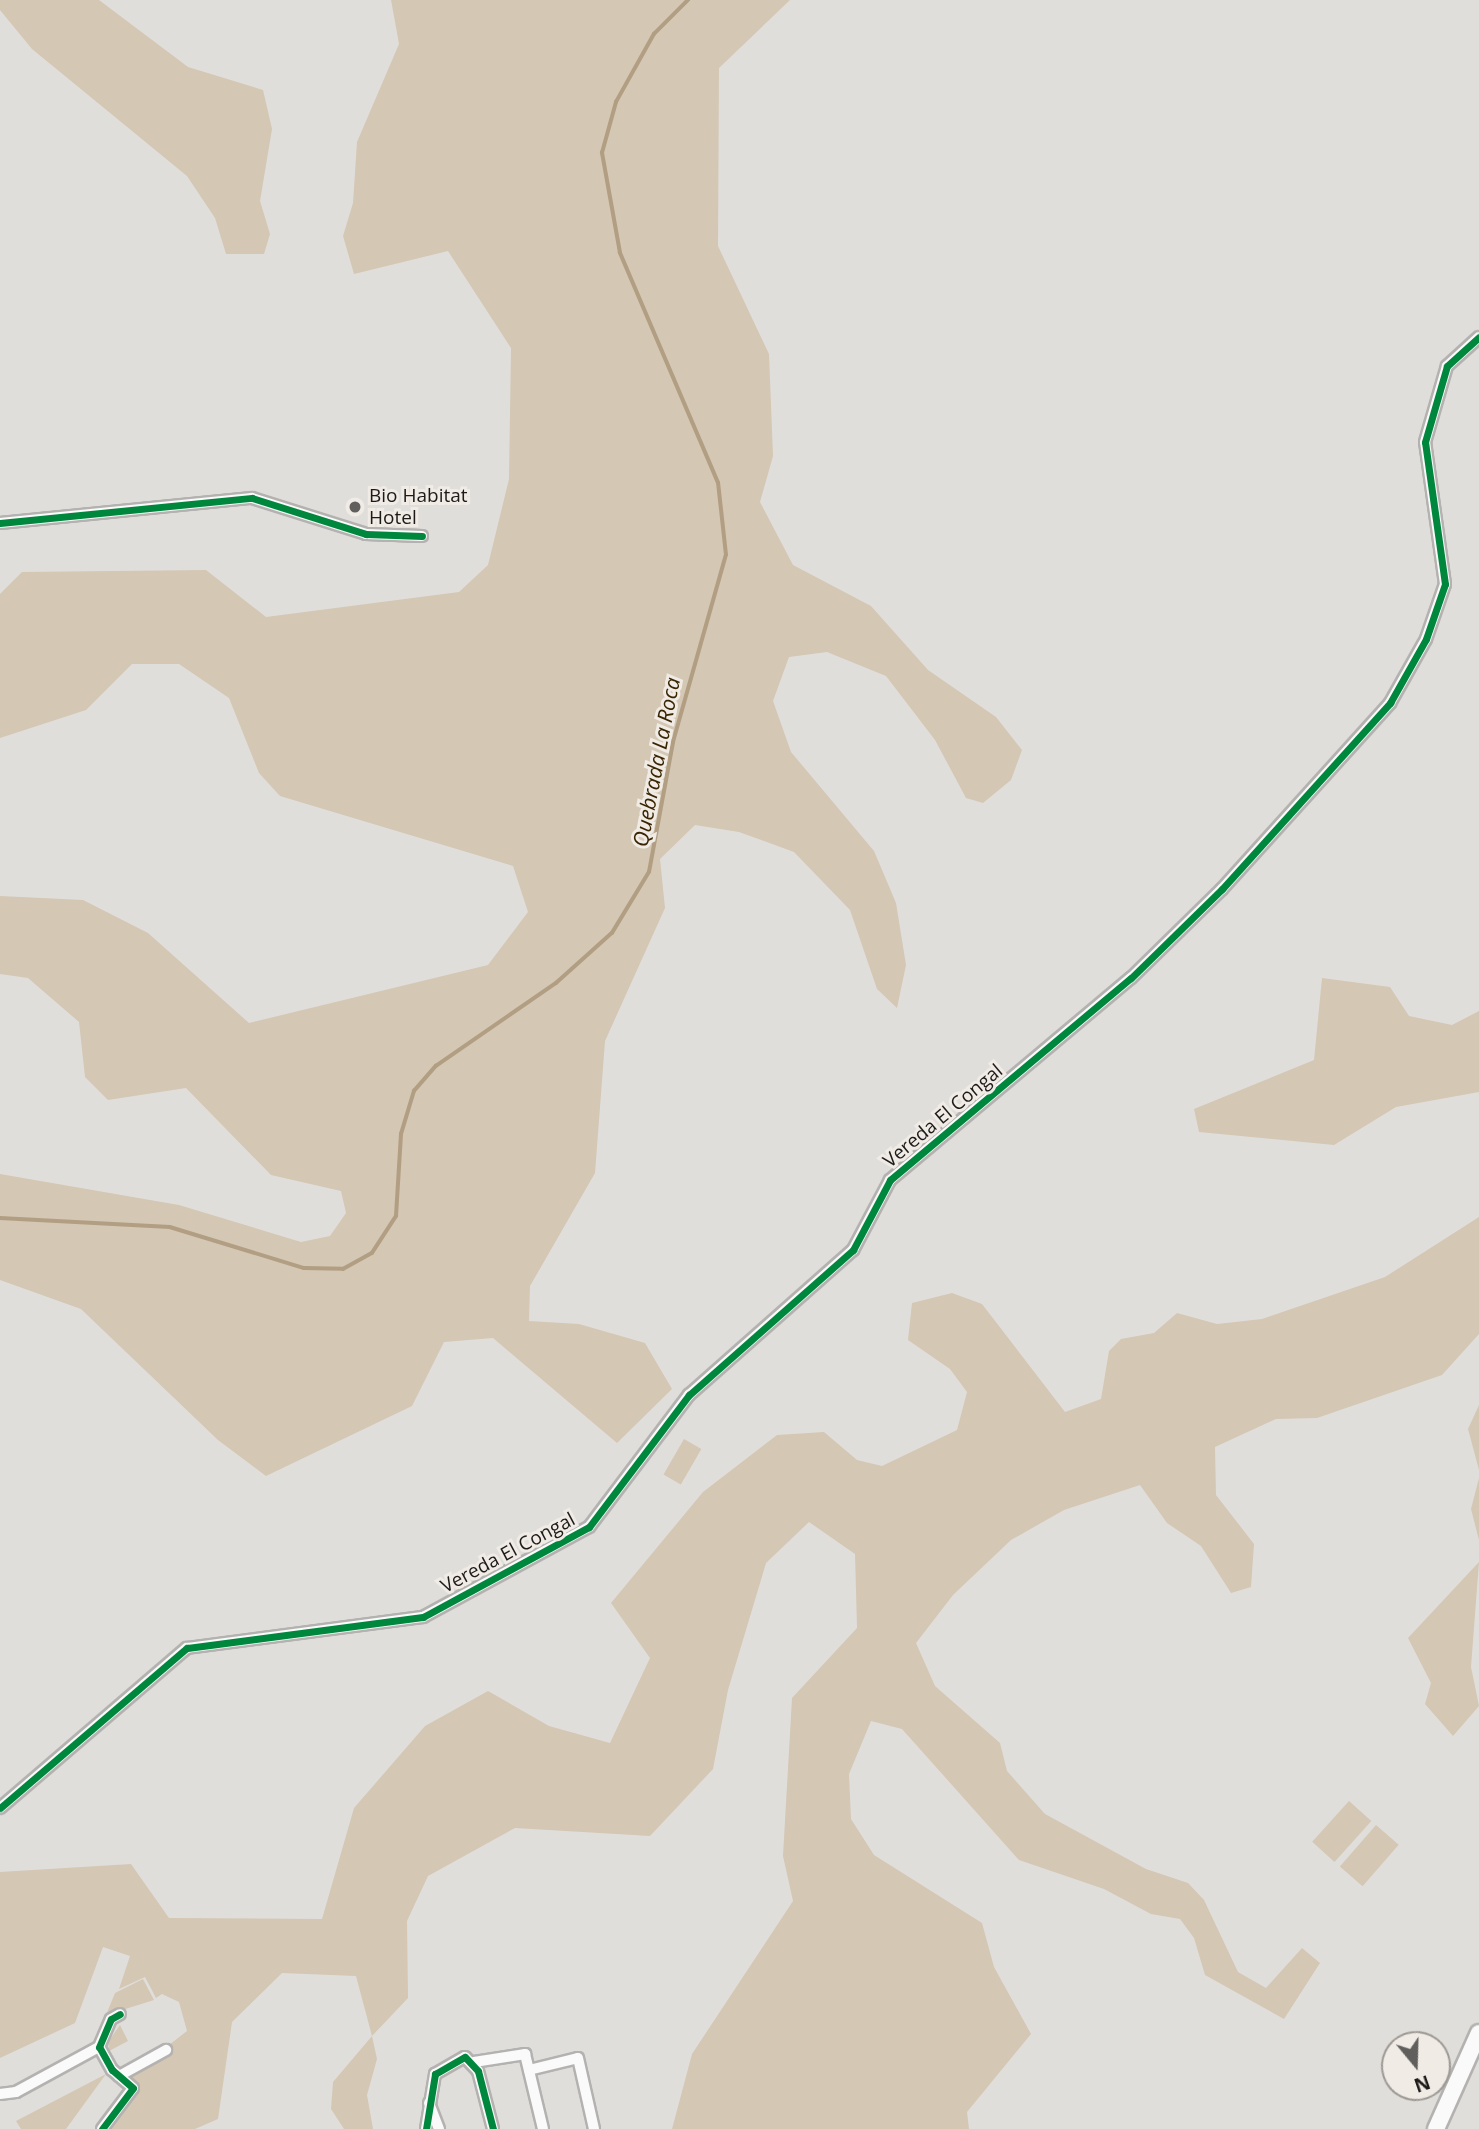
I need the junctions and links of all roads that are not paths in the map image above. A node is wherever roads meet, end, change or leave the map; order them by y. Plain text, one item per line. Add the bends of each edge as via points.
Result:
1 (1479, 337) edge
2 (0, 523) edge
3 (422, 537) dead end
4 (0, 1808) edge
5 (120, 2014) dead end
6 (1479, 2033) edge
7 (99, 2047) junction
8 (166, 2050) dead end
9 (474, 2062) junction
10 (529, 2070) junction
11 (119, 2076) junction
12 (0, 2094) edge
13 (429, 2103) junction
14 (102, 2129) edge
15 (426, 2129) edge
16 (439, 2129) edge
17 (493, 2129) edge
18 (543, 2129) edge
19 (594, 2129) edge
20 (1436, 2129) edge

1 - 4 street, Vereda El Congal via 1447,366 1425,442 1445,584 1426,639 1390,703 1222,889 1131,978 890,1180 853,1250 689,1395 589,1527 423,1617 187,1648
2 - 3 street via 252,498 366,534
5 - 7 street via 111,2019
6 - 20 main road
7 - 11 street
7 - 12 street via 16,2092
8 - 11 street
9 - 10 street via 519,2053
9 - 13 street via 465,2057 444,2065
9 - 17 street
10 - 18 street
10 - 19 street via 578,2057
11 - 14 street via 133,2088
13 - 15 street
13 - 16 street

